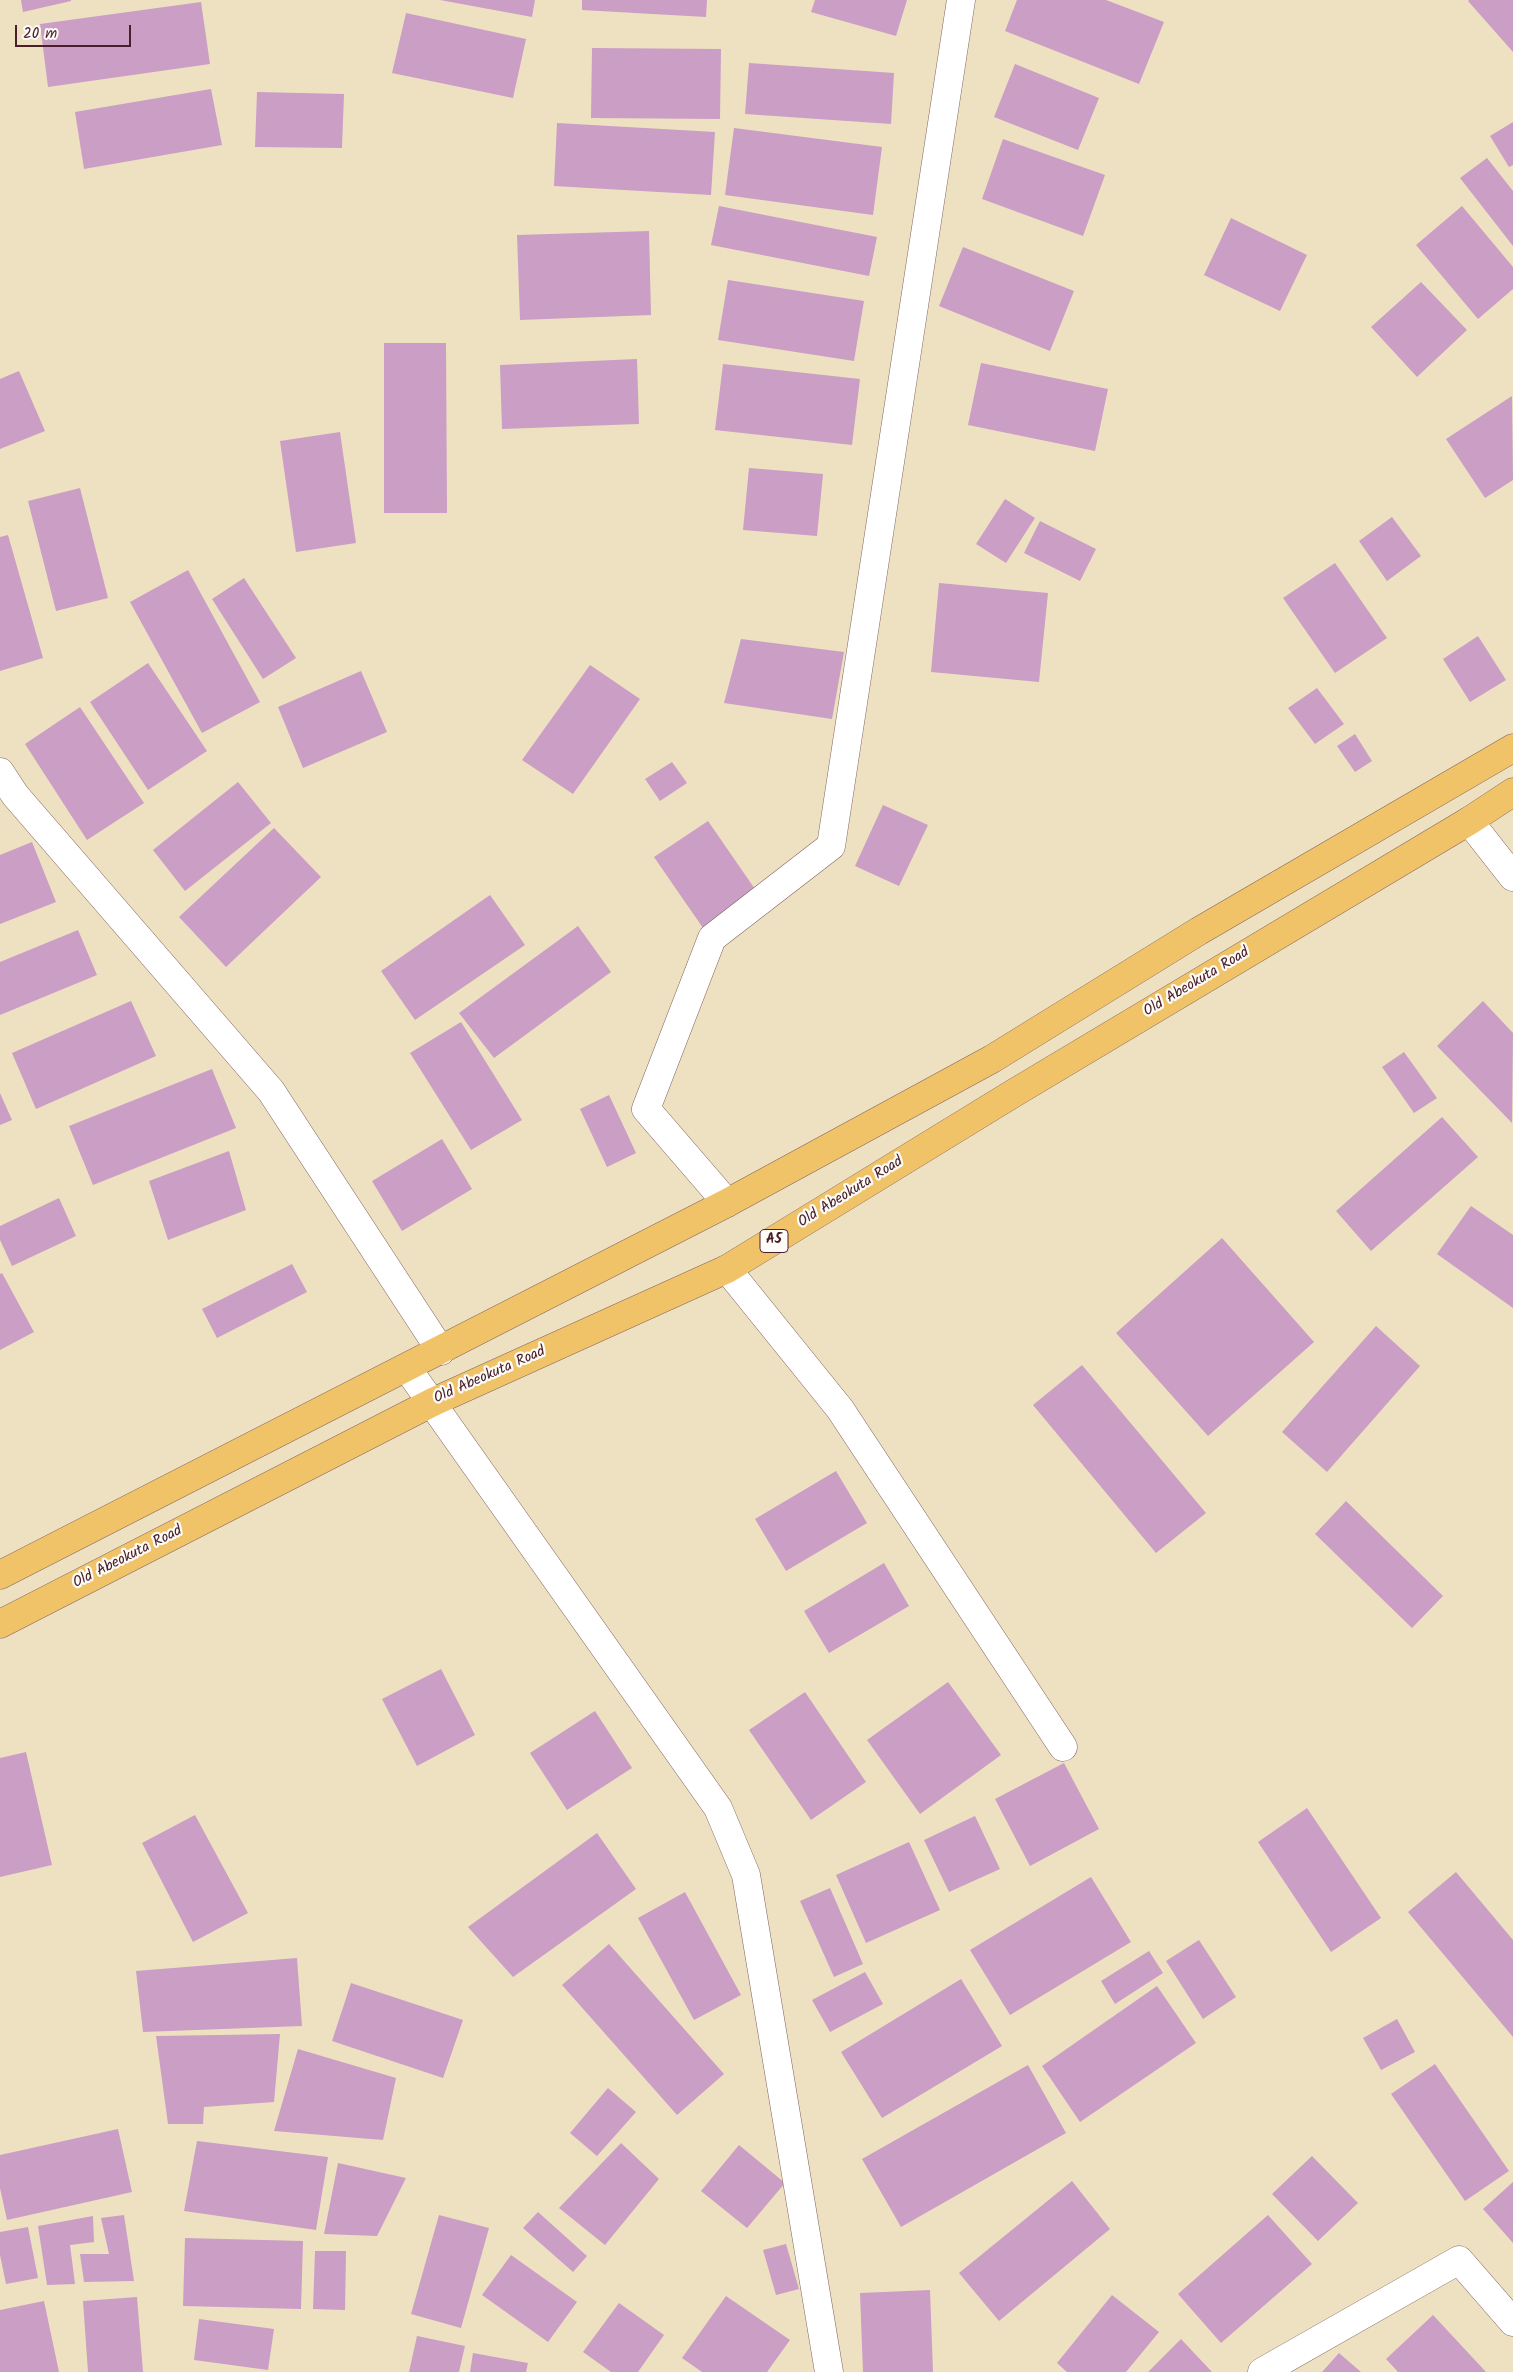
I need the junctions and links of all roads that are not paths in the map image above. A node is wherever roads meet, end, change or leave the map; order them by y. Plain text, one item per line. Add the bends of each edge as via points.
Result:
1 (961, 0) edge
2 (1513, 748) edge
3 (0, 772) edge
4 (1513, 792) edge
5 (8, 800) edge
6 (1469, 821) junction
7 (1513, 877) edge
8 (727, 1203) junction
9 (728, 1269) junction
10 (441, 1351) junction
11 (407, 1368) junction
12 (433, 1402) junction
13 (0, 1575) edge
14 (0, 1624) edge
15 (1063, 1747) dead end
16 (1513, 2322) edge
17 (829, 2372) edge
18 (1262, 2372) edge

1 - 8 street via 831,846 712,938 646,1109
2 - 8 highway via 1199,931 992,1059
3 - 5 street
4 - 6 highway, Old Abeokuta Road / A5
5 - 10 street via 272,1090
6 - 7 street
6 - 9 highway, Old Abeokuta Road / A5 via 1030,1083
8 - 10 highway
9 - 12 highway, Old Abeokuta Road / A5
9 - 15 street via 840,1409
10 - 11 highway
11 - 12 street
11 - 13 highway
12 - 14 highway, Old Abeokuta Road / A5
12 - 17 street via 718,1808 746,1876
16 - 18 street via 1459,2260

